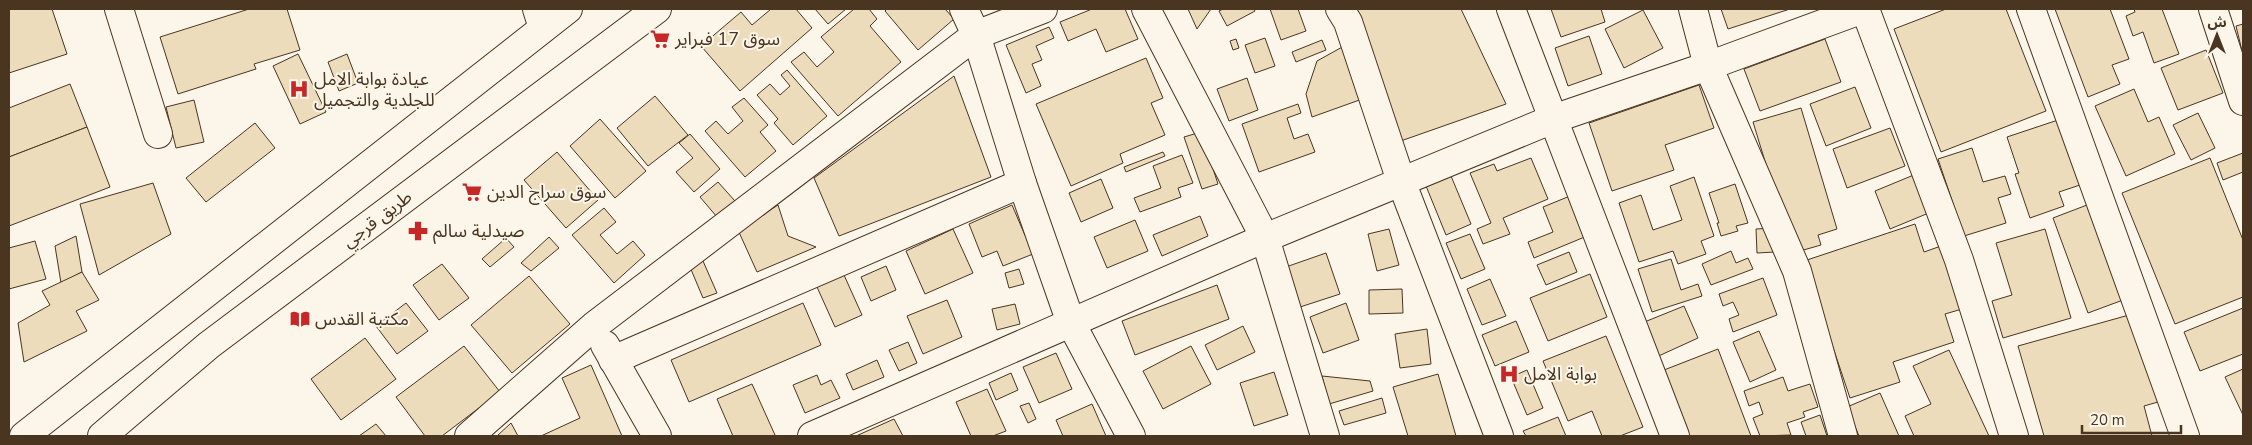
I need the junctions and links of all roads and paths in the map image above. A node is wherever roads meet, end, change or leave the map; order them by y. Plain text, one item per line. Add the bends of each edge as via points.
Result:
1 (119, 9) edge
2 (568, 9) edge
3 (657, 9) edge
4 (964, 9) edge
5 (1043, 9) edge
6 (1146, 9) edge
7 (1340, 9) edge
8 (1511, 9) edge
9 (1693, 9) edge
10 (1864, 9) edge
11 (2031, 9) edge
12 (2213, 9) edge
13 (540, 18) edge
14 (976, 35) junction
15 (1708, 66) junction
16 (2242, 96) edge
17 (1553, 119) junction
18 (158, 134) dead end
19 (1401, 181) junction
20 (1022, 183) junction
21 (1265, 238) junction
22 (1071, 323) junction
23 (594, 326) junction
24 (613, 360) junction
25 (24, 436) edge
26 (102, 436) edge
27 (469, 436) edge
28 (657, 436) edge
29 (812, 436) edge
30 (1131, 436) edge
31 (1325, 436) edge
32 (1499, 436) edge
33 (1675, 436) edge
34 (1843, 436) edge
35 (2014, 436) edge
36 (2186, 436) edge

1 - 18 main road
2 - 13 main road
3 - 26 main road, طريق قرجي via 209,345
4 - 14 main road
5 - 14 main road
6 - 21 main road
7 - 19 main road via 1348,22
8 - 17 main road
9 - 15 main road
10 - 15 main road
10 - 35 main road via 1959,260
11 - 36 main road
12 - 16 main road
13 - 25 main road
14 - 20 main road
14 - 23 main road
15 - 17 main road
15 - 34 main road via 1797,271
17 - 19 main road
17 - 33 main road
19 - 21 main road
19 - 32 main road
20 - 22 main road
20 - 24 main road
21 - 22 main road
21 - 31 main road
22 - 29 main road
22 - 30 main road
23 - 24 main road
23 - 27 main road
24 - 28 main road

